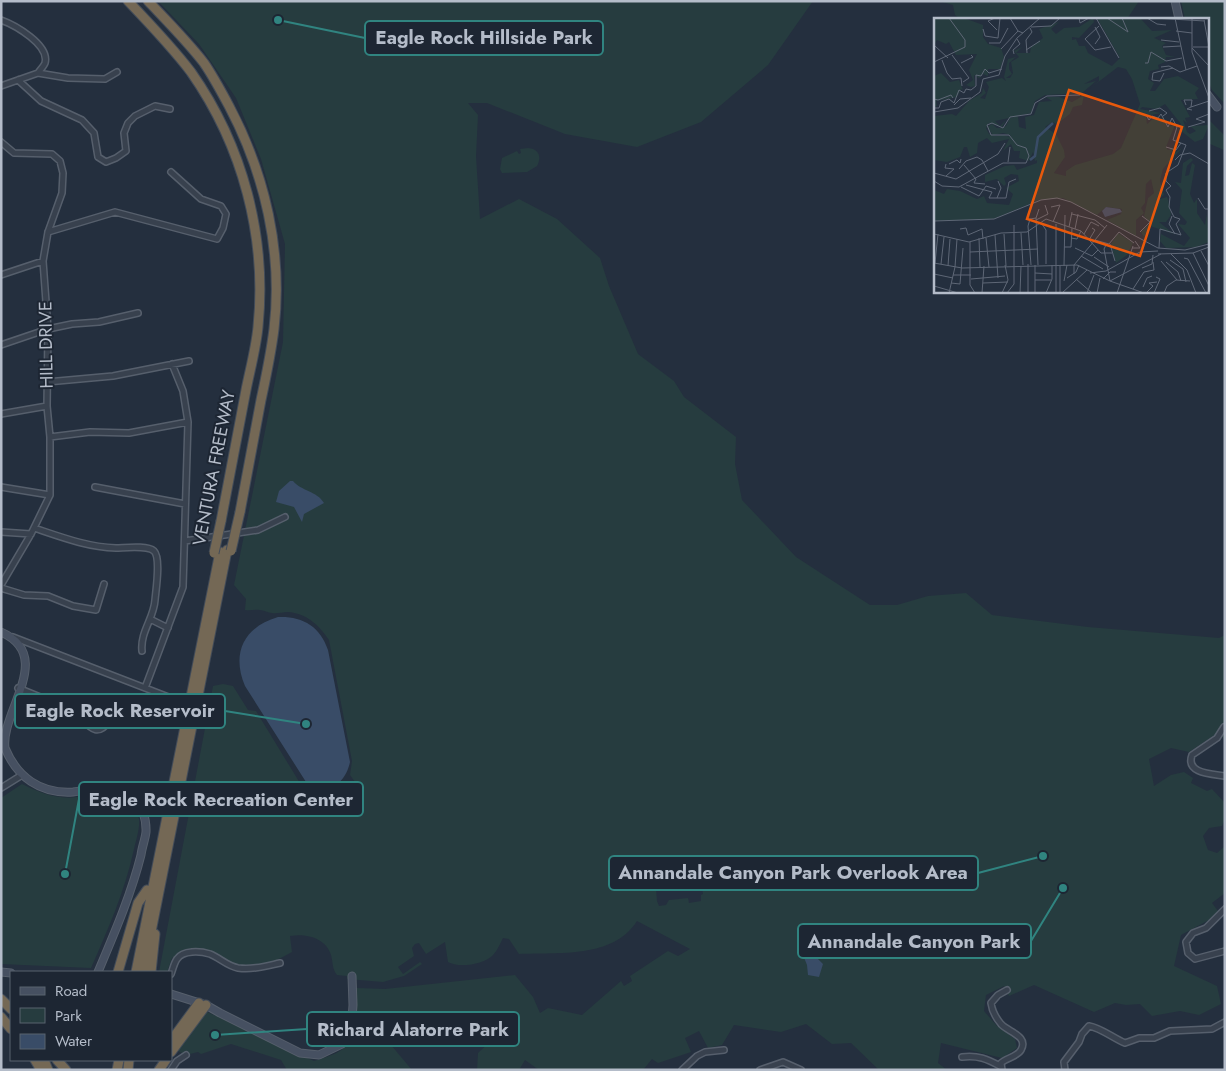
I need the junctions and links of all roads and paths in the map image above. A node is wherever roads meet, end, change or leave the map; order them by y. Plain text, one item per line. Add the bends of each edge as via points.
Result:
1 (128, 1) edge
2 (134, 1) edge
3 (148, 1) edge
4 (1175, 1) edge
5 (1179, 18) edge
6 (1, 20) edge
7 (117, 72) dead end
8 (38, 73) junction
9 (18, 80) junction
10 (1, 86) edge
11 (1208, 95) edge
12 (1217, 107) dead end
13 (170, 109) dead end
14 (2, 144) edge
15 (172, 172) dead end
16 (48, 232) junction
17 (43, 261) junction
18 (1, 275) edge
19 (138, 313) dead end
20 (48, 329) junction
21 (1, 344) edge
22 (190, 361) dead end
23 (172, 364) junction
24 (47, 382) junction
25 (47, 406) junction
26 (1, 414) edge
27 (188, 422) junction
28 (50, 437) junction
29 (1, 487) edge
30 (95, 487) dead end
31 (50, 495) junction
32 (185, 504) junction
33 (285, 517) dead end
34 (223, 521) junction
35 (34, 528) junction
36 (1, 532) edge
37 (31, 534) junction
38 (185, 541) junction
39 (223, 552) junction
40 (104, 584) dead end
41 (1, 587) edge
42 (215, 589) junction
43 (150, 619) junction
44 (215, 622) junction
45 (168, 628) junction
46 (1, 632) edge
47 (201, 632) junction
48 (12, 637) junction
49 (142, 651) dead end
50 (18, 688) junction
51 (145, 688) junction
52 (171, 698) dead end
53 (111, 718) dead end
54 (1224, 727) edge
55 (2, 744) edge
56 (22, 775) junction
57 (1225, 776) edge
58 (1, 788) edge
59 (147, 890) junction
60 (1225, 909) edge
61 (1225, 951) edge
62 (280, 963) dead end
63 (119, 968) edge
64 (142, 970) edge
65 (98, 971) edge
66 (172, 972) edge
67 (352, 976) dead end
68 (1007, 990) dead end
69 (172, 994) edge
70 (1, 999) edge
71 (202, 1004) junction
72 (10, 1009) edge
73 (1, 1017) edge
74 (1225, 1022) edge
75 (10, 1028) edge
76 (172, 1040) edge
77 (172, 1050) edge
78 (724, 1050) dead end
79 (186, 1055) dead end
80 (962, 1058) dead end
81 (1001, 1068) edge
82 (170, 1070) edge
83 (682, 1070) edge
84 (760, 1070) edge
85 (801, 1070) edge
86 (1065, 1070) edge

1 - 34 highway, VENTURA FREEWAY via 174,50 205,93 233,148 255,227 260,291 258,328
2 - 34 highway via 190,63 220,109 248,177 261,233 264,321
3 - 39 highway, VENTURA FREEWAY, bridge via 204,64 233,113 266,198 275,257 273,338 237,512
4 - 5 street
6 - 8 street via 40,45 45,63
7 - 8 street via 105,79
8 - 9 street
9 - 10 street
9 - 13 street via 41,101 82,120 94,133 98,158 106,162 126,151 124,133 135,116 155,106
11 - 12 street
14 - 16 street, HILL DRIVE via 14,153 52,154 60,161 62,194
15 - 16 street via 201,199 221,206 226,214 217,239 115,212
16 - 17 street, HILL DRIVE
17 - 18 street
17 - 20 street, HILL DRIVE
19 - 20 street
20 - 21 street
20 - 24 street, HILL DRIVE
22 - 23 street
23 - 24 street via 113,376
23 - 27 street via 183,391
24 - 25 street, HILL DRIVE
25 - 26 street
25 - 28 street, HILL DRIVE
27 - 28 street via 129,434 90,432
27 - 32 street
28 - 31 street, HILL DRIVE
29 - 31 street
30 - 32 street
31 - 35 street, HILL DRIVE
32 - 38 street
33 - 38 street via 258,530
34 - 39 highway, VENTURA FREEWAY, bridge
35 - 37 street, HILL DRIVE
35 - 43 street via 89,545 151,549 158,560 155,603
36 - 37 street
37 - 41 street, HILL DRIVE
38 - 45 street via 183,587
39 - 42 highway, VENTURA FREEWAY
39 - 42 highway, VENTURA FREEWAY
40 - 41 street via 96,610
42 - 44 highway, VENTURA FREEWAY
42 - 47 highway, VENTURA FREEWAY
43 - 45 street
43 - 49 street via 142,638
44 - 64 highway
44 - 64 highway, VENTURA FREEWAY via 158,914
45 - 51 street
46 - 48 street
47 - 59 highway, VENTURA FREEWAY
47 - 64 highway
48 - 50 street via 22,657 23,672
48 - 51 street
50 - 53 street via 72,710 91,729 102,729
50 - 55 street via 6,717
51 - 52 street
54 - 57 street via 1217,738 1192,755 1191,760 1198,771
55 - 56 street
56 - 58 street
56 - 65 street via 39,786 59,791 81,791 101,786 117,788 133,796 143,812 146,834 137,873
59 - 63 highway via 138,903
59 - 64 highway, VENTURA FREEWAY
60 - 61 street via 1186,942 1188,952 1195,959
62 - 66 street via 260,968 237,968 210,954 193,952 178,958
67 - 71 street via 351,1032 342,1044 319,1055 300,1052
68 - 81 street via 994,999 992,1009 1002,1025 1019,1036 1022,1044 1016,1055 1001,1063
69 - 71 street
70 - 72 highway
71 - 76 highway
71 - 77 highway
73 - 75 highway
74 - 86 street via 1212,1030 1170,1030 1154,1038 1139,1038 1125,1043 1089,1026 1064,1062
78 - 83 street via 705,1052
79 - 82 street
80 - 81 street via 984,1058
84 - 85 street via 783,1062

